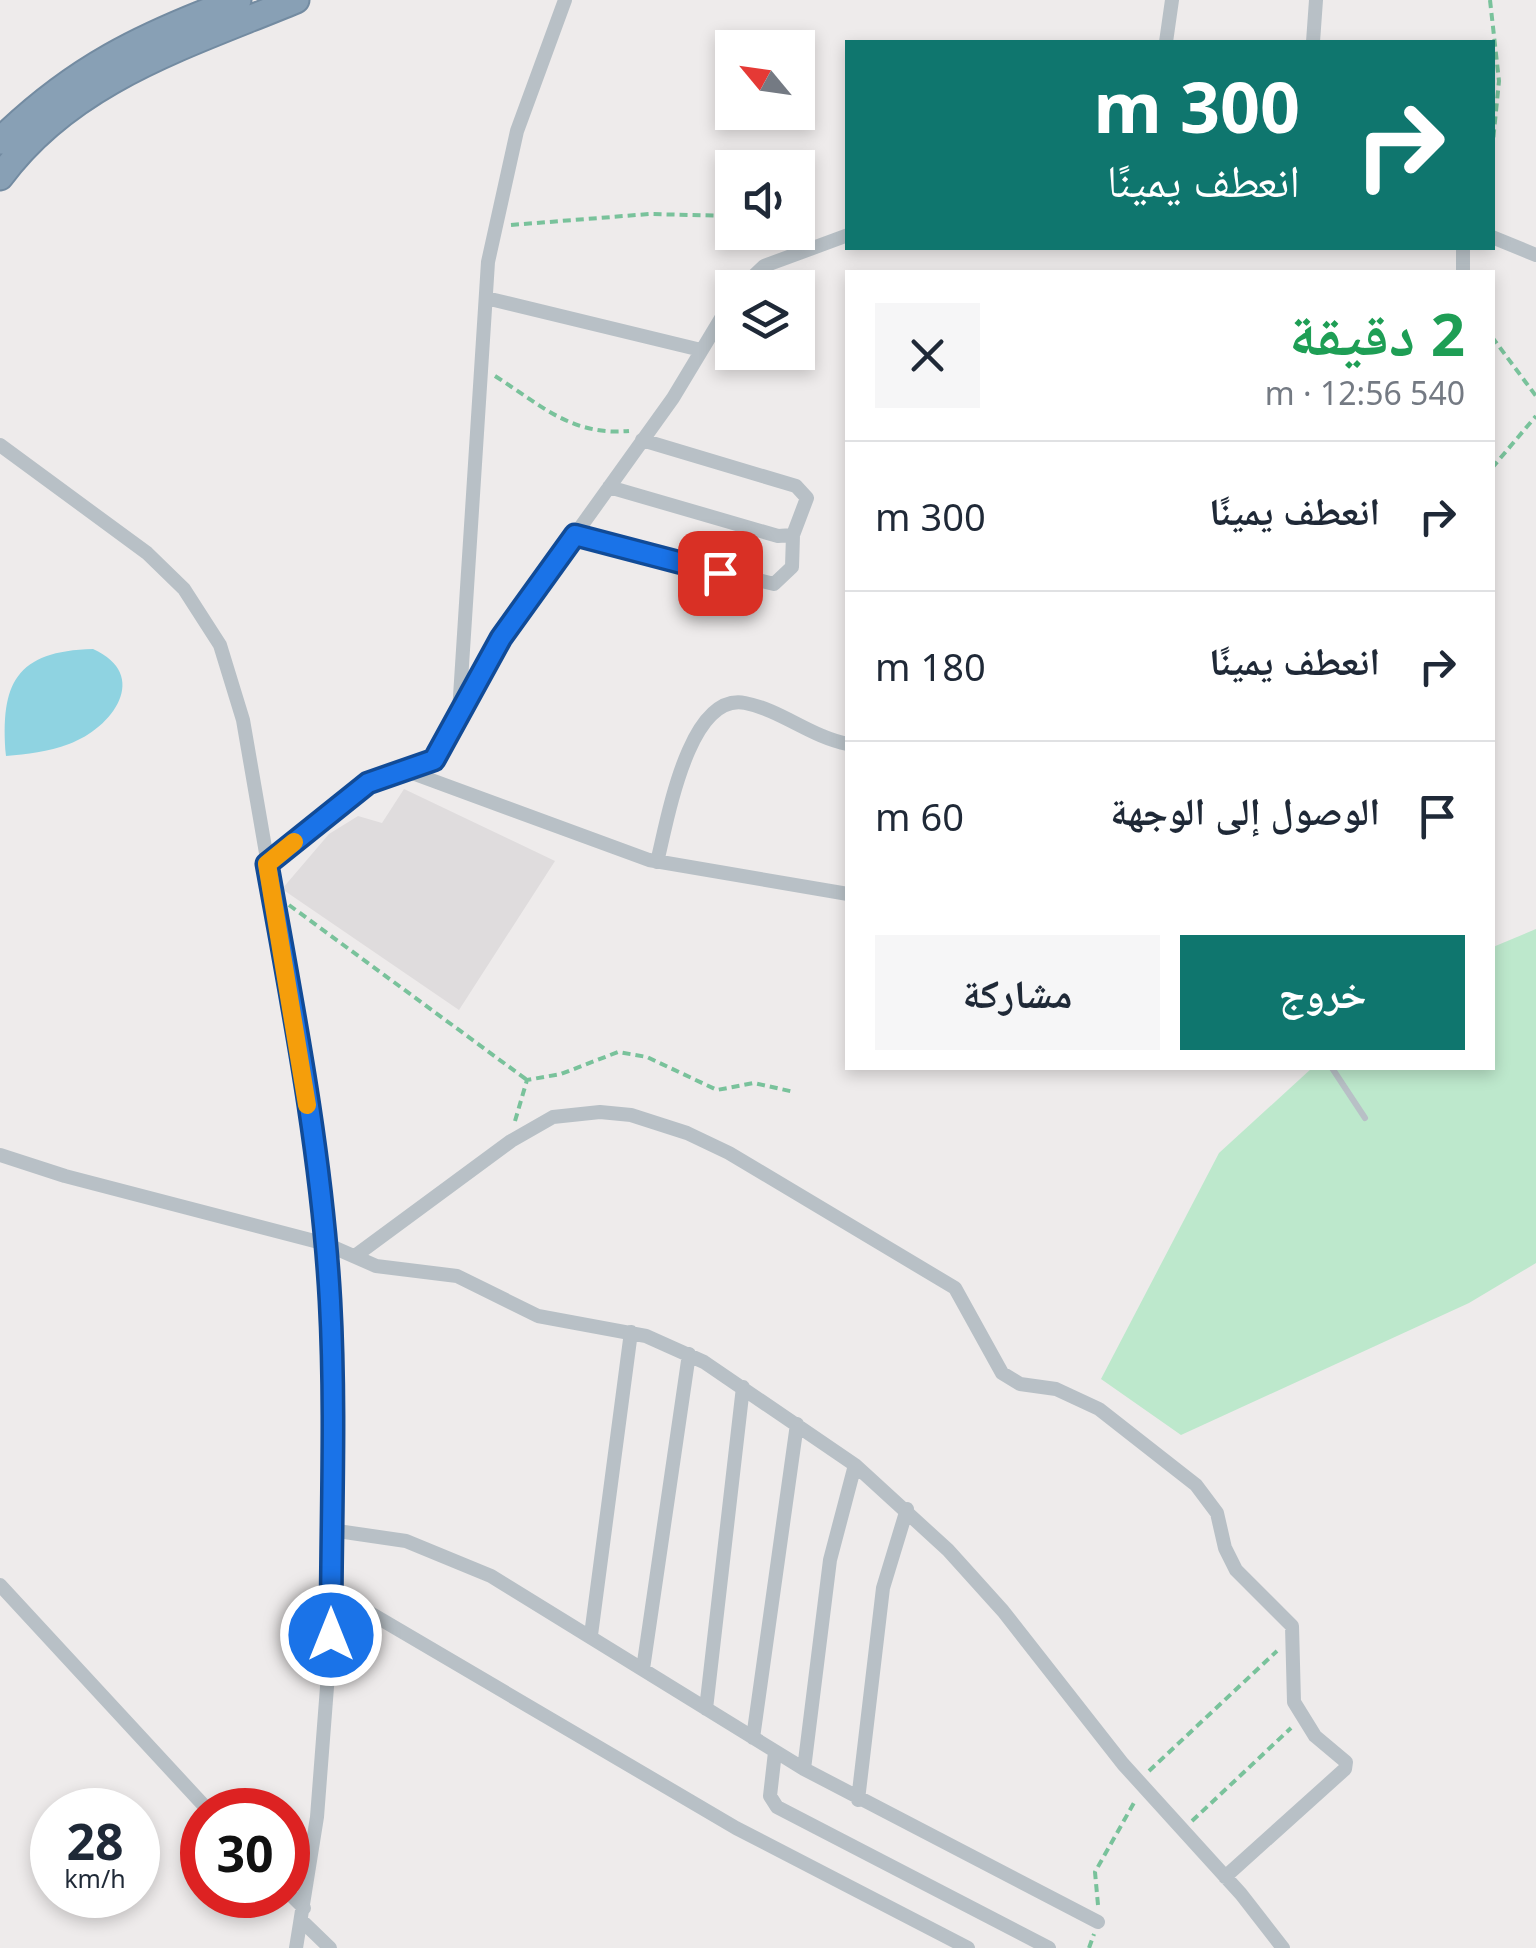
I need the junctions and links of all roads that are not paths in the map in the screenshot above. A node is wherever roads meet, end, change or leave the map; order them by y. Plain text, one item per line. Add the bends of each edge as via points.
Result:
1 (238, 0) edge
2 (296, 0) edge
3 (565, 0) edge
4 (1172, 0) edge
5 (1316, 0) edge
6 (1166, 40) edge
7 (1314, 40) edge
8 (0, 141) edge
9 (0, 178) edge
10 (845, 237) edge
11 (1495, 238) edge
12 (1536, 255) edge
13 (760, 270) edge
14 (486, 298) junction
15 (715, 327) edge
16 (701, 350) junction
17 (646, 435) junction
18 (1, 443) edge
19 (609, 488) junction
20 (575, 535) junction
21 (793, 535) junction
22 (459, 718) junction
23 (845, 743) edge
24 (404, 770) junction
25 (657, 862) junction
26 (267, 864) junction
27 (845, 893) edge
28 (1333, 1070) edge
29 (1365, 1118) dead end
30 (0, 1155) edge
31 (326, 1244) junction
32 (355, 1256) junction
33 (630, 1332) junction
34 (689, 1354) junction
35 (744, 1387) junction
36 (798, 1424) junction
37 (855, 1465) junction
38 (907, 1509) junction
39 (330, 1530) junction
40 (0, 1584) edge
41 (331, 1590) junction
42 (590, 1635) junction
43 (644, 1669) junction
44 (706, 1709) junction
45 (753, 1738) junction
46 (776, 1752) junction
47 (804, 1769) junction
48 (188, 1788) edge
49 (858, 1800) junction
50 (310, 1856) edge
51 (1225, 1877) junction
52 (302, 1918) edge
53 (305, 1918) edge
54 (1098, 1922) road end
55 (296, 1948) edge
56 (330, 1948) edge
57 (968, 1948) edge
58 (1049, 1948) edge
59 (1283, 1948) edge

1 - 8 highway via 105,57
2 - 9 highway via 115,77 35,137
3 - 14 street via 517,131
4 - 6 street
5 - 7 street
10 - 13 street
11 - 12 street
14 - 16 street
14 - 22 street
15 - 16 street
16 - 17 street
17 - 19 street
17 - 21 street via 805,490 805,514
18 - 26 street via 146,553 199,608 237,694
19 - 20 street
19 - 21 street
20 - 21 street via 774,584 792,567
20 - 22 street via 501,638
22 - 24 street via 434,760
23 - 25 street via 747,704 722,706 708,716 688,754
24 - 25 street
24 - 26 street via 368,783
25 - 27 street
26 - 31 street
28 - 29 lane
30 - 31 street
31 - 32 street
31 - 39 street
32 - 33 street via 391,1270 456,1276 538,1316
32 - 51 street via 536,1123 600,1112 660,1124 730,1153 955,1288 1002,1373 1099,1408 1196,1485 1217,1513 1229,1560 1294,1635 1292,1688 1302,1718 1346,1762 1345,1770
33 - 34 street
33 - 42 street
34 - 35 street
34 - 43 street
35 - 36 street
35 - 44 street
36 - 37 street
36 - 45 street
37 - 38 street
37 - 47 street via 830,1560
38 - 49 street via 880,1604
38 - 51 street via 1002,1611
39 - 41 street
39 - 42 street via 442,1554
40 - 48 street
41 - 50 street
41 - 57 street via 736,1828
42 - 43 street
43 - 44 street
44 - 45 street
45 - 46 street
46 - 47 street
46 - 58 street via 770,1796 777,1807
47 - 49 street
49 - 54 street
51 - 59 street
52 - 55 street
53 - 56 street

